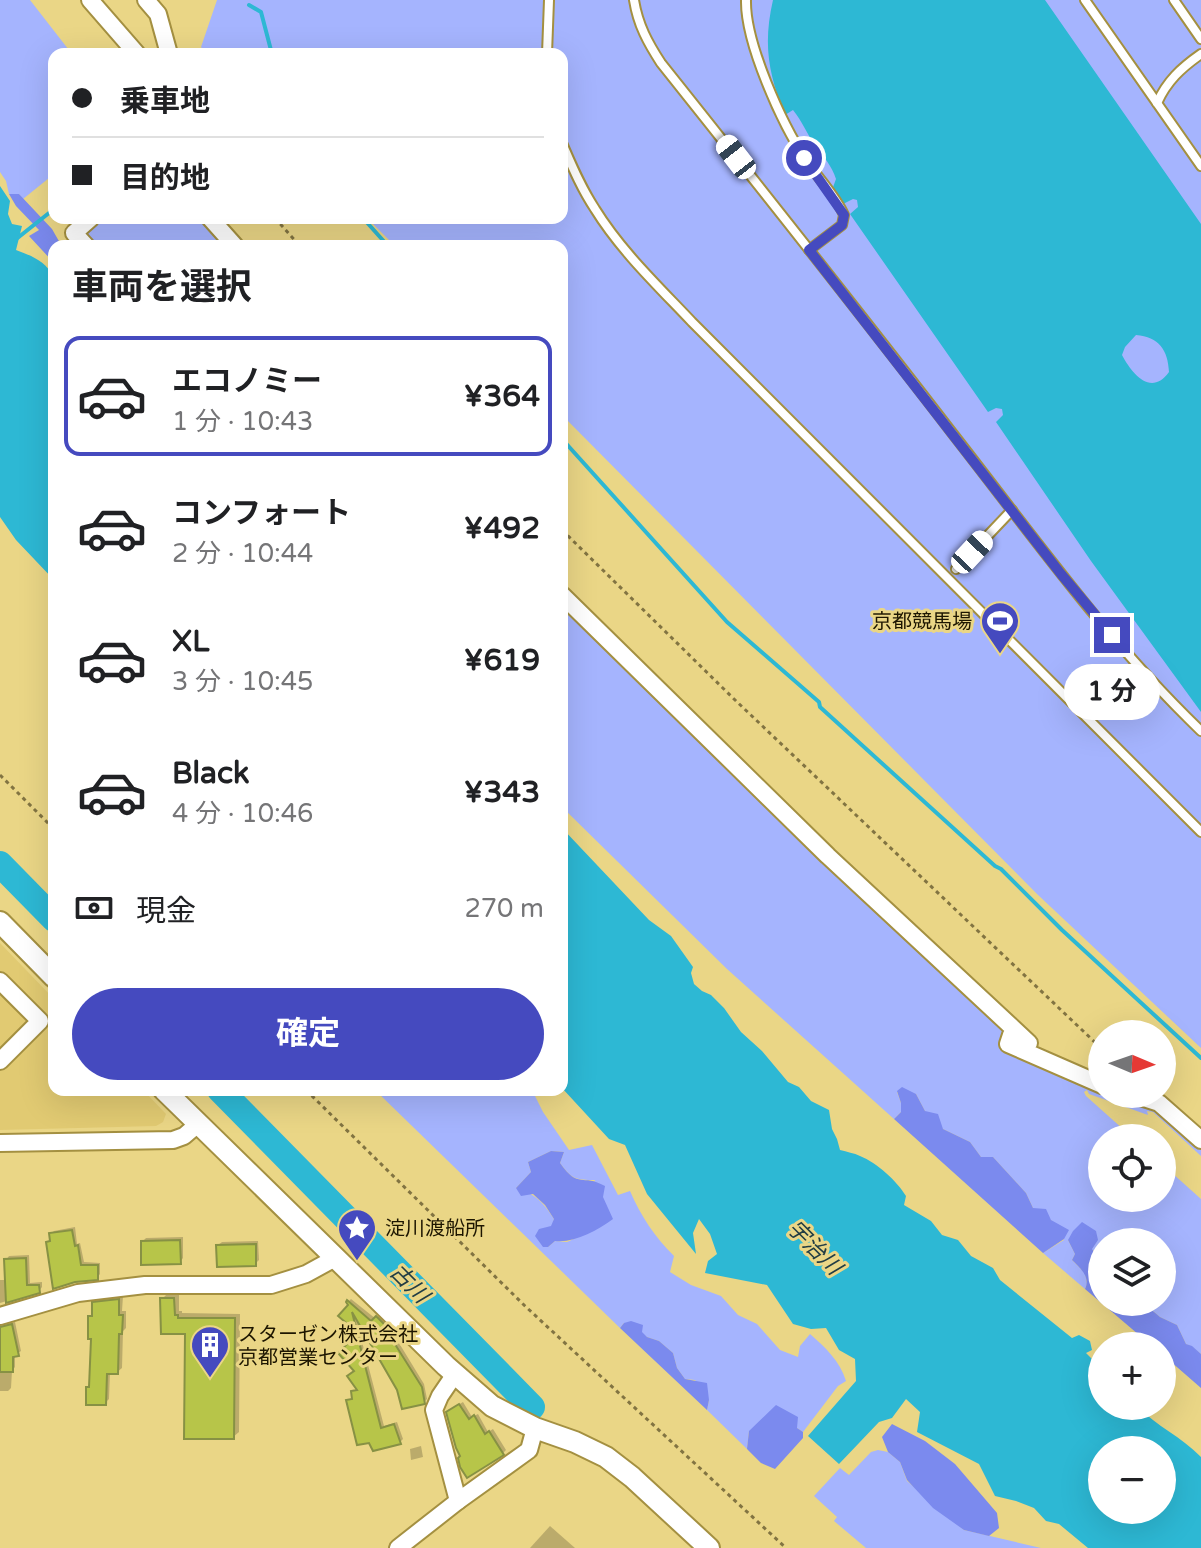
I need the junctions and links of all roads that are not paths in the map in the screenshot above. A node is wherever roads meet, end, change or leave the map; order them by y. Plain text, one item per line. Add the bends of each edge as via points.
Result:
1 (90, 0) edge
2 (146, 0) edge
3 (549, 0) edge
4 (634, 0) edge
5 (746, 0) edge
6 (1085, 0) edge
7 (1174, 0) edge
8 (1201, 39) edge
9 (132, 48) edge
10 (167, 48) edge
11 (547, 48) edge
12 (1201, 54) edge
13 (1157, 103) junction
14 (568, 157) edge
15 (1201, 166) edge
16 (84, 224) edge
17 (215, 224) edge
18 (80, 240) edge
19 (230, 240) edge
20 (809, 250) junction
21 (1012, 510) junction
22 (956, 569) dead end
23 (568, 601) edge
24 (1201, 731) edge
25 (1201, 832) edge
26 (0, 922) edge
27 (48, 971) edge
28 (0, 981) edge
29 (0, 1061) edge
30 (1088, 1079) edge
31 (170, 1096) edge
32 (1165, 1108) edge
33 (198, 1124) junction
34 (1201, 1140) edge
35 (0, 1143) edge
36 (337, 1257) junction
37 (0, 1316) edge
38 (455, 1374) junction
39 (535, 1428) junction
40 (458, 1501) junction
41 (398, 1548) edge
42 (709, 1548) edge

1 - 9 street
2 - 10 street via 158,14
3 - 11 lane
4 - 20 lane via 644,37 661,63
5 - 20 lane via 748,27 782,119 844,215 842,225
6 - 13 lane
7 - 8 lane
12 - 13 lane via 1177,72
13 - 15 lane
14 - 25 lane via 595,211 650,277
16 - 18 street via 74,233
17 - 19 street
20 - 21 lane
21 - 22 lane
21 - 24 lane via 1129,656
23 - 30 street via 828,856 1029,1043 1011,1035 1008,1044
26 - 27 street
28 - 29 street via 40,1021
31 - 33 street
32 - 34 street
33 - 35 street via 173,1140
33 - 36 street
36 - 37 street via 271,1285 145,1285 78,1293
36 - 38 street
38 - 39 street via 492,1406
38 - 40 street via 434,1410
39 - 40 street via 529,1450
39 - 42 street via 606,1457
40 - 41 street

